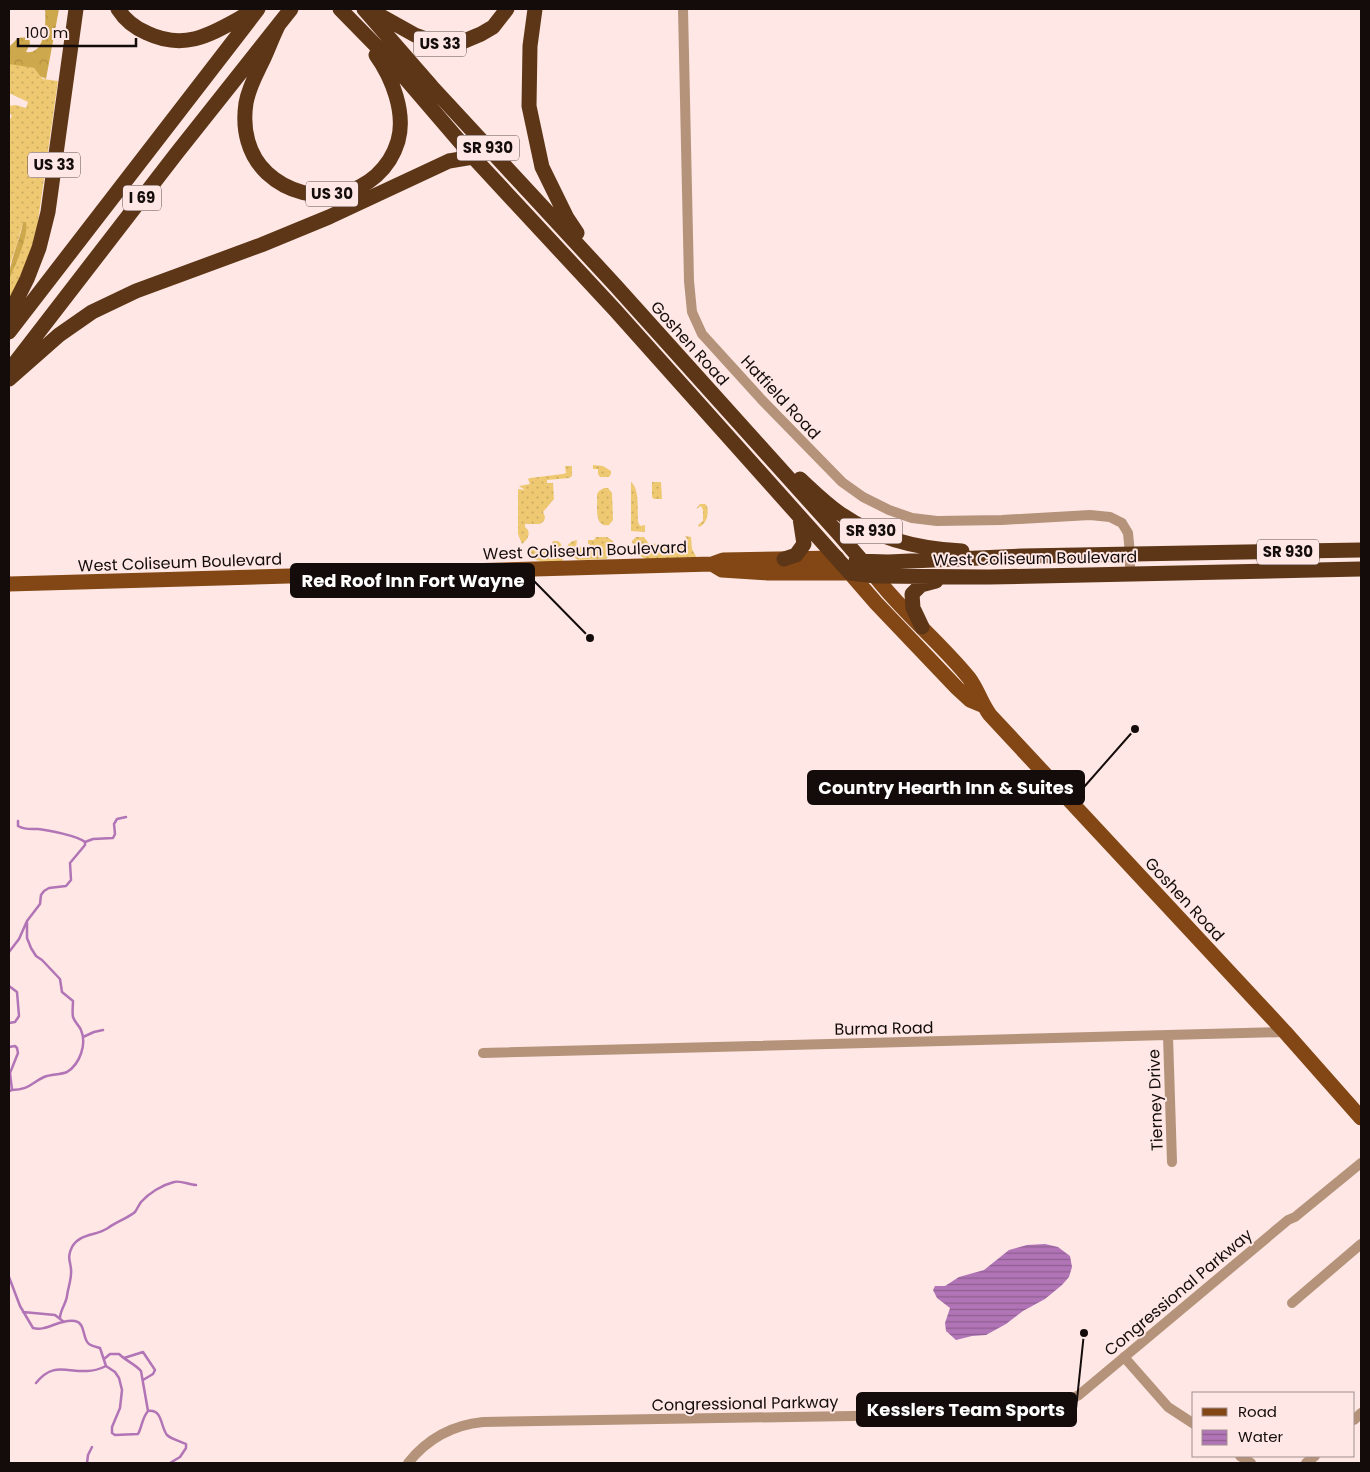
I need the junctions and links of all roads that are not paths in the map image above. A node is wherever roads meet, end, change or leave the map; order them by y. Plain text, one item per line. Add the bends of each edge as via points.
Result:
1 (76, 9) edge
2 (118, 9) edge
3 (258, 9) edge
4 (292, 9) edge
5 (364, 9) edge
6 (369, 9) edge
7 (507, 9) edge
8 (535, 9) edge
9 (683, 9) edge
10 (342, 11) edge
11 (278, 26) junction
12 (473, 157) junction
13 (615, 284) junction
14 (9, 315) edge
15 (9, 332) edge
16 (9, 372) edge
17 (9, 379) edge
18 (749, 435) junction
19 (798, 514) junction
20 (1361, 550) edge
21 (1130, 554) junction
22 (1023, 556) junction
23 (837, 558) junction
24 (784, 559) junction
25 (863, 562) junction
26 (712, 564) junction
27 (1361, 569) edge
28 (850, 573) junction
29 (1130, 574) junction
30 (874, 576) junction
31 (954, 576) junction
32 (9, 584) edge
33 (922, 627) junction
34 (982, 705) junction
35 (1285, 1032) junction
36 (1168, 1036) junction
37 (484, 1053) dead end
38 (1361, 1118) edge
39 (1361, 1154) edge
40 (1172, 1162) dead end
41 (1361, 1163) edge
42 (1288, 1220) junction
43 (1361, 1244) edge
44 (1292, 1303) dead end
45 (1124, 1357) junction
46 (1192, 1423) edge
47 (411, 1459) edge

1 - 14 highway, US 33 via 48,212 28,279
2 - 3 highway via 135,28 175,42 215,33
3 - 15 highway, I 69
4 - 11 highway, I 69
5 - 13 highway, Goshen Road / SR 930
6 - 7 highway, US 33 via 415,35 440,44 462,42 482,34 493,27
8 - 13 highway via 528,106 542,167 567,218
9 - 21 street, Hatfield Road via 689,281 692,312 702,334 842,482 879,506 912,518 937,521 1104,516 1125,527
10 - 11 highway, US 30 via 382,64 397,98 400,123 398,141 375,176 358,188 339,194 317,196 294,190 275,180 258,164 248,142 246,104 251,83
10 - 12 highway, SR 930 via 388,58
11 - 16 highway, I 69
12 - 17 highway via 449,161 329,218 136,290 92,312 59,335
12 - 19 highway, SR 930
13 - 18 highway, Goshen Road / SR 930
18 - 22 highway, SR 930 via 838,512 879,535 954,551
18 - 25 highway, Goshen Road
19 - 23 highway, SR 930
19 - 24 highway via 804,544 796,555
20 - 21 highway, West Coliseum Boulevard / SR 930
21 - 22 highway, West Coliseum Boulevard / SR 930
21 - 29 street
22 - 25 highway, West Coliseum Boulevard
23 - 24 main road, West Coliseum Boulevard
23 - 25 highway, West Coliseum Boulevard
23 - 28 highway, SR 930
24 - 26 main road, West Coliseum Boulevard via 723,560
25 - 30 highway, Goshen Road
26 - 28 main road, West Coliseum Boulevard via 722,570
26 - 32 main road, West Coliseum Boulevard
27 - 29 highway, West Coliseum Boulevard / SR 930
28 - 30 highway, West Coliseum Boulevard / SR 930
28 - 34 main road, Goshen Road via 957,688 970,700
29 - 31 highway, West Coliseum Boulevard / SR 930
30 - 31 highway, West Coliseum Boulevard / SR 930
30 - 33 main road, Goshen Road
31 - 33 highway via 921,585 912,594 913,608
33 - 34 main road, Goshen Road via 969,678 980,694
34 - 35 main road, Goshen Road
35 - 36 street, Burma Road
35 - 38 main road, Goshen Road
36 - 37 street, Burma Road
36 - 40 street, Tierney Drive
39 - 42 street, Congressional Parkway via 1290,1212
41 - 42 street, Congressional Parkway
42 - 45 street, Congressional Parkway
43 - 44 street
45 - 46 street via 1168,1406
45 - 47 street, Congressional Parkway via 1079,1395 1044,1410 484,1422 442,1433

